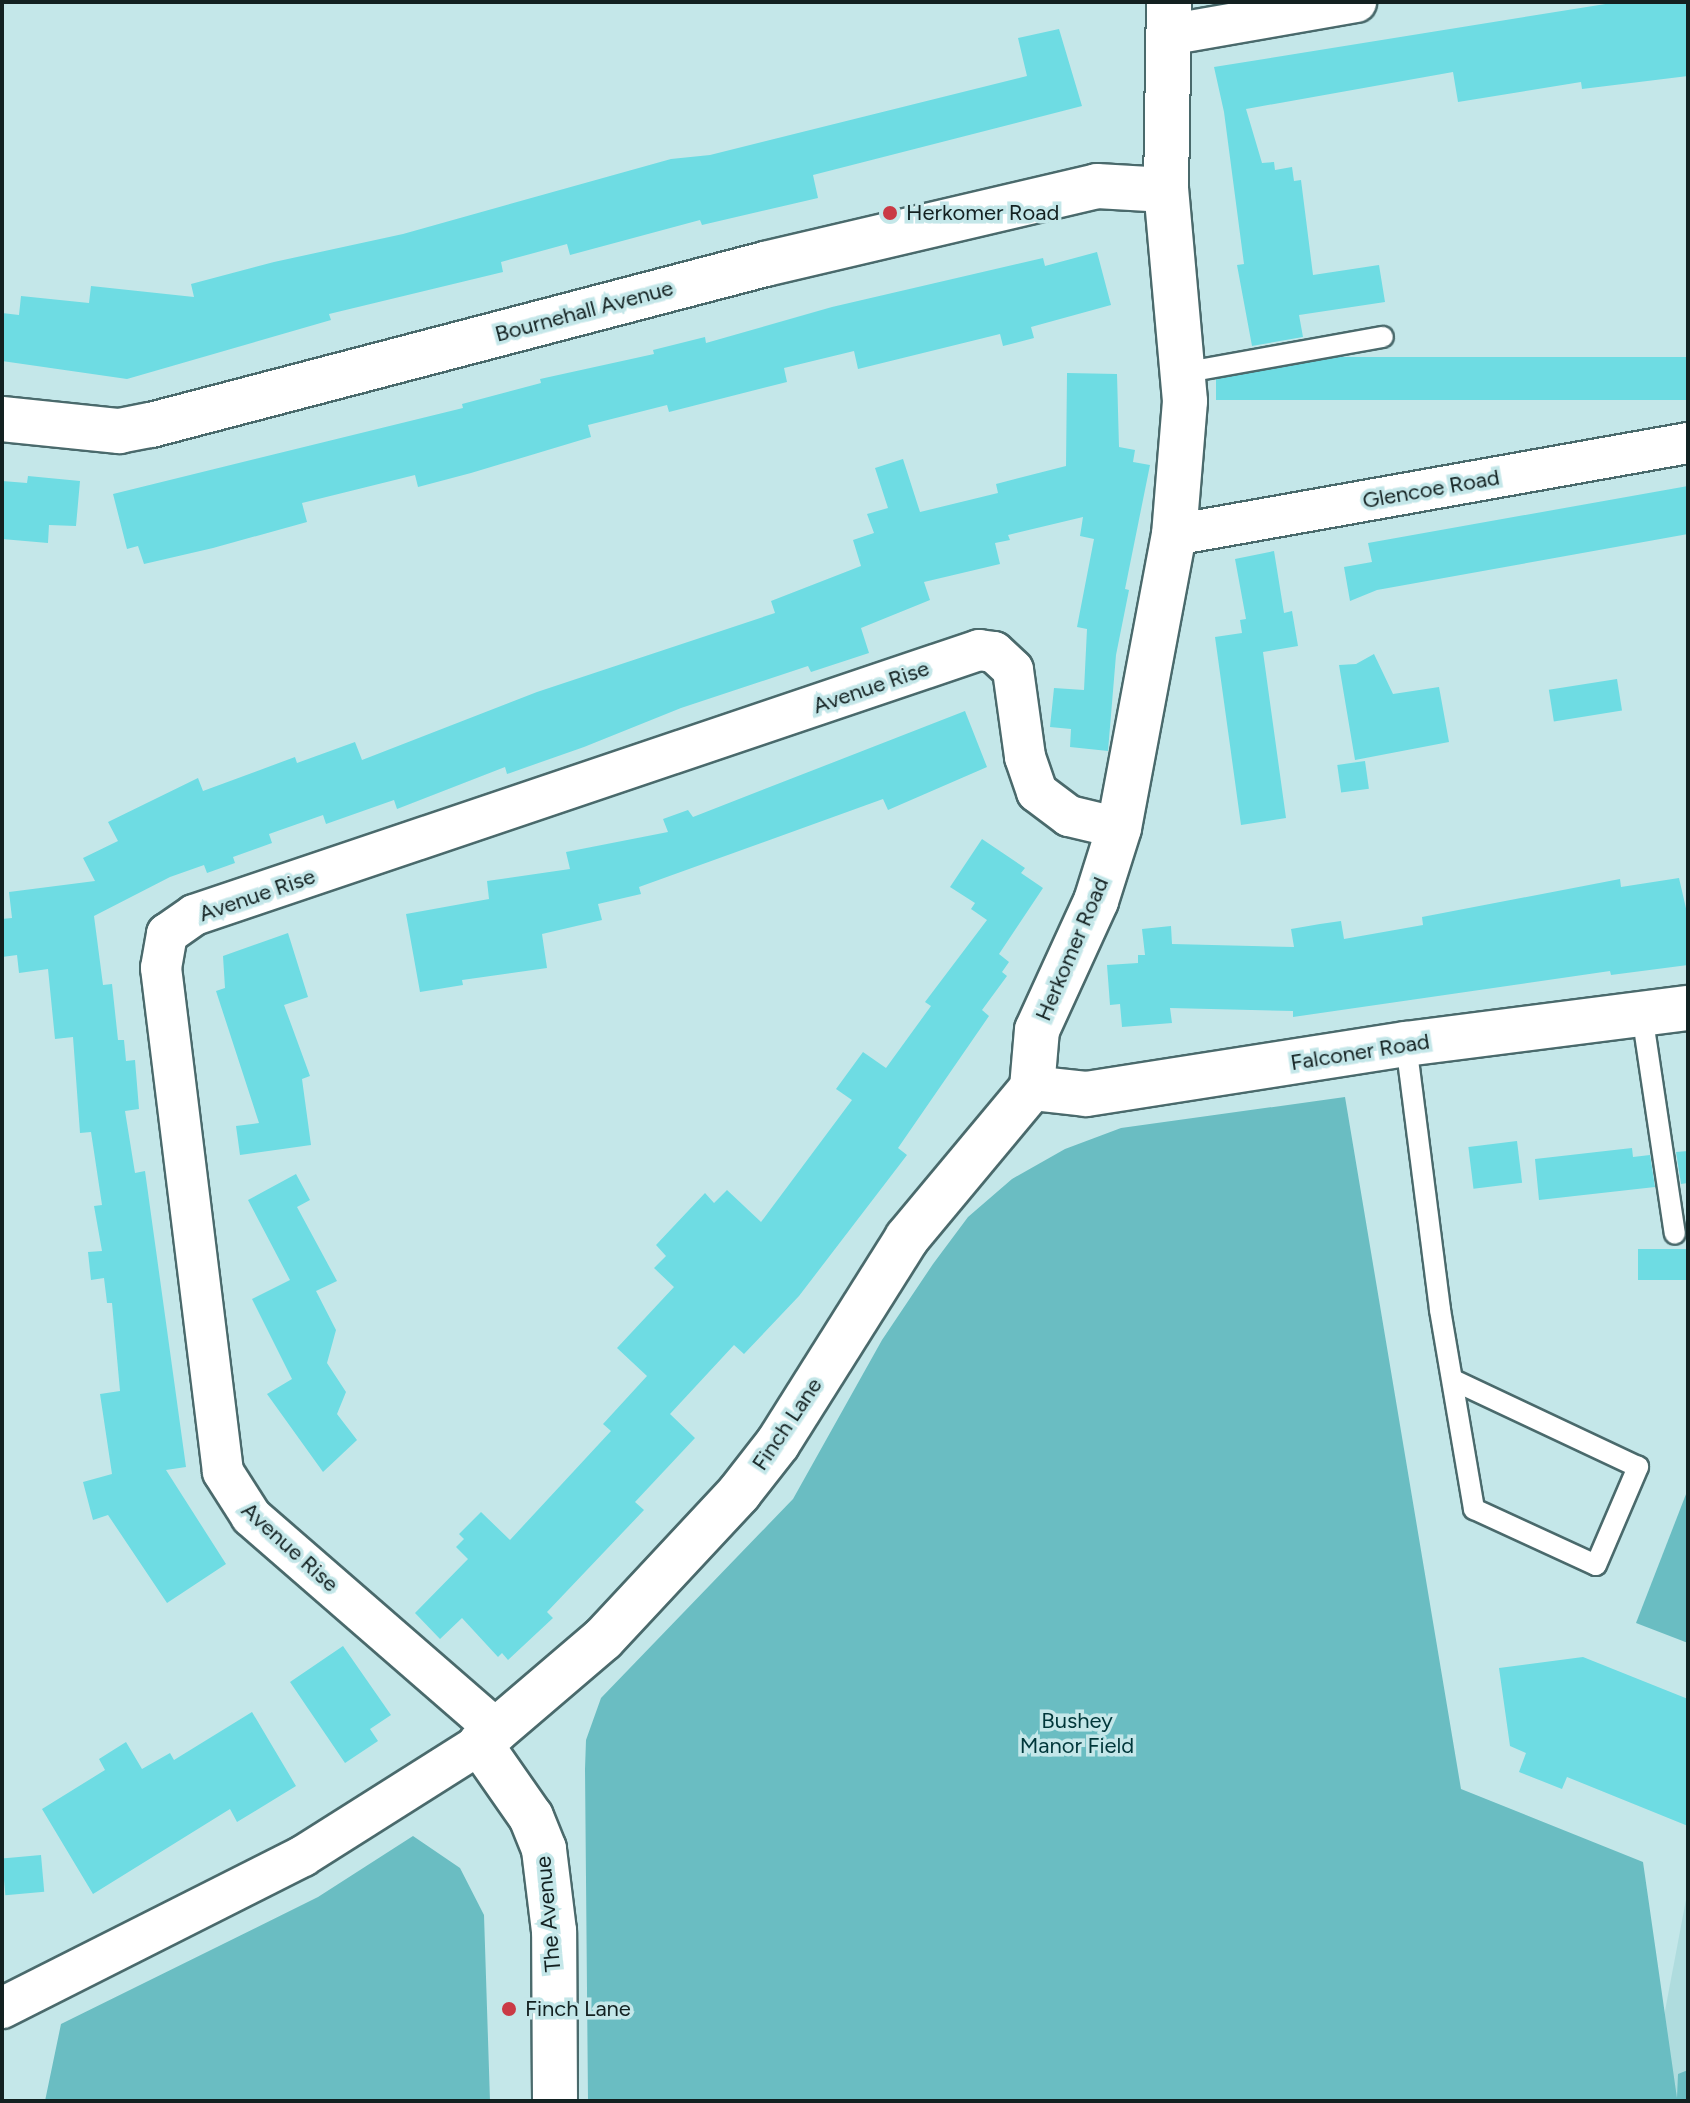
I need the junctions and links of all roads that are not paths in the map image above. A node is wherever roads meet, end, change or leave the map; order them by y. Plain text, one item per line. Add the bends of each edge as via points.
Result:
1 (1356, 2) edge
2 (1168, 18) edge
3 (1166, 190) junction
4 (1383, 337) dead end
5 (1182, 373) junction
6 (2, 419) edge
7 (1688, 443) edge
8 (1174, 535) junction
9 (1119, 828) junction
10 (1688, 1008) edge
11 (1642, 1014) junction
12 (1406, 1044) junction
13 (1032, 1088) junction
14 (1675, 1234) dead end
15 (1453, 1380) junction
16 (489, 1738) junction
17 (2, 2008) edge
18 (555, 2101) edge

1 - 2 street
2 - 3 street, Herkomer Road
3 - 5 street, Herkomer Road
3 - 6 street, Bournehall Avenue via 1097,186 765,264 151,425 119,431
4 - 5 lane
5 - 8 street, Herkomer Road via 1185,401
7 - 8 street, Glencoe Road
8 - 9 street, Herkomer Road
9 - 13 street, Herkomer Road via 1096,901 1037,1030
9 - 16 street, Avenue Rise via 1069,816 1037,792 1025,757 1013,670 994,652 979,650 194,915 167,934 161,968 223,1472 251,1516
10 - 11 street, Falconer Road
11 - 12 street, Falconer Road
11 - 14 lane
12 - 13 street, Falconer Road via 1086,1094
12 - 15 lane
13 - 16 street, Finch Lane via 907,1238 778,1443 739,1493 613,1629
15 - 15 lane via 1474,1509 1596,1565 1638,1467
16 - 17 street, Finch Lane via 303,1856
16 - 18 street, The Avenue via 544,1849 554,1931

